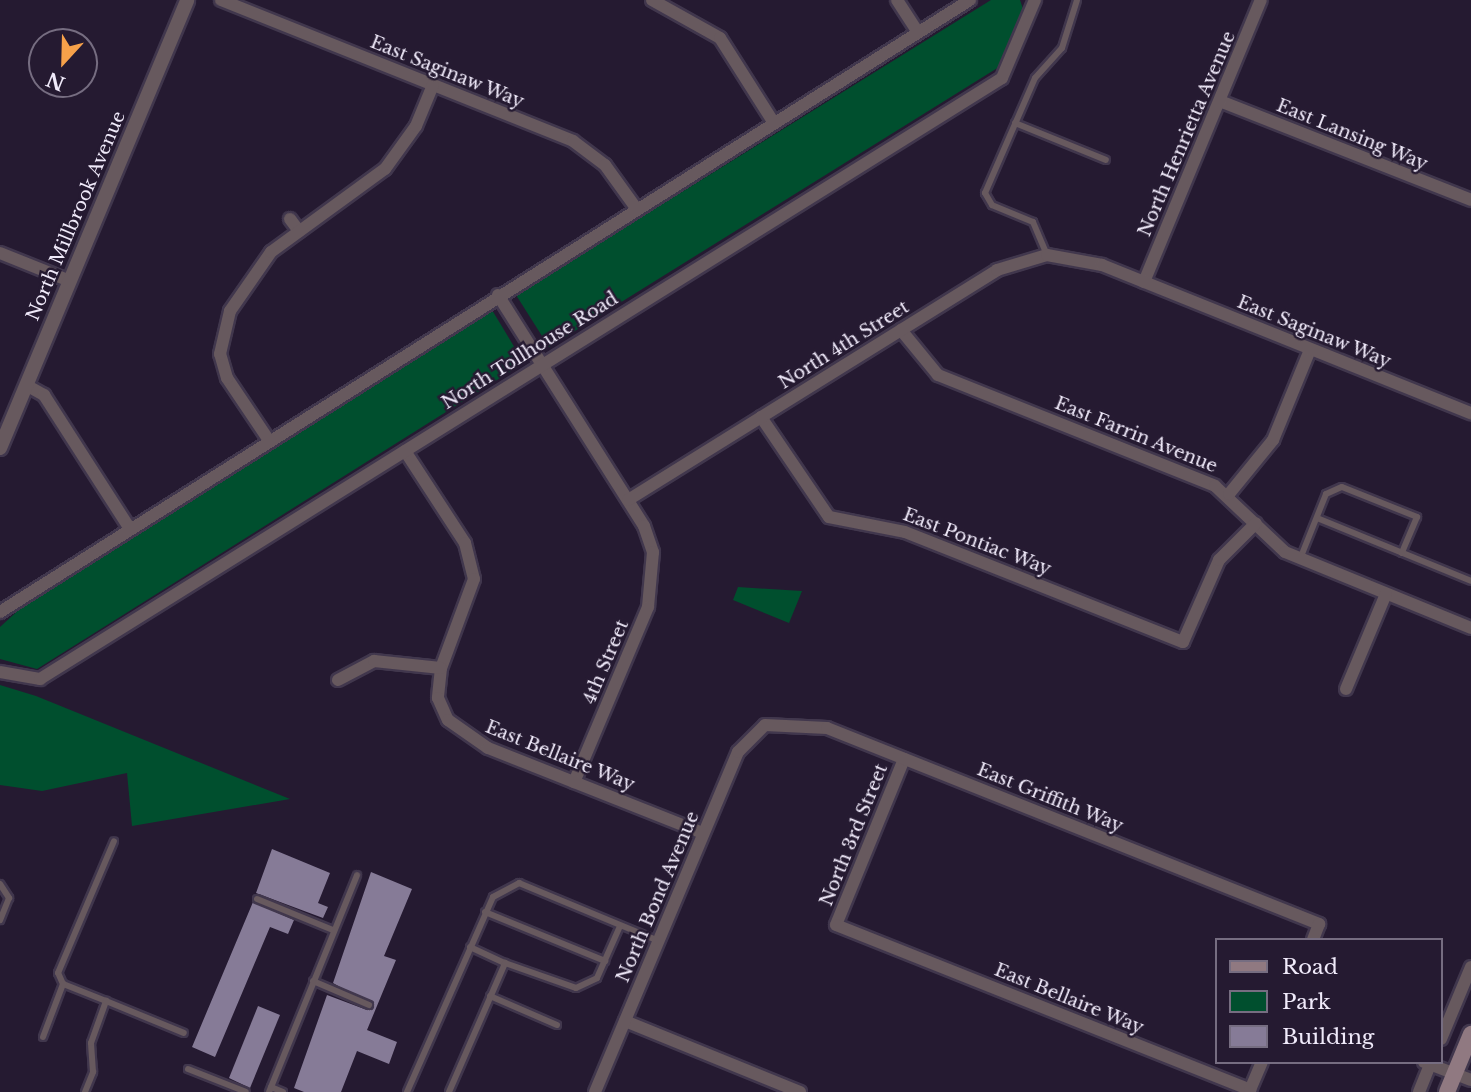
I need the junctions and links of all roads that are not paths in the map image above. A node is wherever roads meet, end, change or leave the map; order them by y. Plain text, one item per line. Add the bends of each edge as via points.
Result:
1 (187, 0) edge
2 (221, 0) edge
3 (652, 0) edge
4 (897, 0) edge
5 (970, 0) edge
6 (1035, 0) edge
7 (1077, 0) edge
8 (1261, 0) edge
9 (918, 32) junction
10 (433, 85) junction
11 (1220, 101) junction
12 (774, 123) junction
13 (1015, 123) junction
14 (1106, 160) dead end
15 (1471, 201) edge
16 (636, 208) junction
17 (290, 219) dead end
18 (299, 231) junction
19 (0, 253) edge
20 (1047, 255) junction
21 (70, 281) junction
22 (1144, 282) junction
23 (498, 295) junction
24 (901, 330) junction
25 (1310, 349) junction
26 (541, 363) junction
27 (26, 385) junction
28 (1471, 413) edge
29 (761, 417) junction
30 (268, 439) junction
31 (0, 448) edge
32 (405, 451) junction
33 (1228, 494) junction
34 (628, 500) junction
35 (1317, 517) junction
36 (1256, 523) junction
37 (128, 526) junction
38 (1402, 553) junction
39 (1300, 559) junction
40 (1471, 581) edge
41 (1386, 594) junction
42 (0, 612) edge
43 (1471, 628) edge
44 (441, 668) junction
45 (0, 672) edge
46 (338, 680) dead end
47 (1346, 689) dead end
48 (765, 725) joint
49 (904, 759) junction
50 (575, 782) junction
51 (704, 833) junction
52 (114, 841) dead end
53 (357, 874) dead end
54 (0, 884) edge
55 (257, 899) dead end
56 (485, 912) junction
57 (0, 920) edge
58 (836, 925) joint
59 (621, 926) junction
60 (333, 930) junction
61 (1313, 938) edge
62 (659, 941) junction
63 (470, 947) junction
64 (604, 961) junction
65 (505, 963) junction
66 (1471, 967) edge
67 (313, 981) junction
68 (63, 984) junction
69 (491, 996) junction
70 (106, 1001) junction
71 (369, 1005) dead end
72 (625, 1021) junction
73 (557, 1025) dead end
74 (184, 1033) dead end
75 (1443, 1033) edge
76 (1471, 1034) edge
77 (43, 1037) dead end
78 (1261, 1064) edge
79 (1429, 1064) edge
80 (1431, 1064) edge
81 (188, 1069) dead end
82 (1454, 1074) junction
83 (1471, 1080) edge
84 (270, 1090) edge
85 (85, 1092) edge
86 (246, 1092) edge
87 (283, 1092) edge
88 (407, 1092) edge
89 (449, 1092) edge
90 (595, 1092) edge
91 (800, 1092) edge
92 (1419, 1092) edge
93 (1447, 1092) edge

1 - 21 street, North Millbrook Avenue
2 - 10 street, East Saginaw Way
3 - 12 street via 720,37
4 - 9 street
5 - 9 street
6 - 26 street, North Tollhouse Road via 1002,78
7 - 13 lane via 1062,48 1035,78
8 - 11 street, North Henrietta Avenue
9 - 12 street
10 - 16 street, East Saginaw Way via 591,151
10 - 18 street via 416,126 385,169
11 - 15 street, East Lansing Way
11 - 22 street, North Henrietta Avenue
12 - 16 street
13 - 14 lane
13 - 20 lane via 985,193 992,205 1033,222
16 - 23 street
17 - 18 street
18 - 30 street via 254,271 223,331 220,354 227,378
19 - 21 street
20 - 22 street, North 4th Street via 1074,257
20 - 24 street, North 4th Street via 997,270
21 - 27 street, North Millbrook Avenue
22 - 25 street, East Saginaw Way
23 - 26 street
23 - 30 street
24 - 29 street, North 4th Street
24 - 33 street, East Farrin Avenue via 938,375
25 - 28 street, East Saginaw Way
25 - 33 street via 1273,440
26 - 32 street, North Tollhouse Road
26 - 34 street
27 - 31 street, North Millbrook Avenue
27 - 37 street via 44,395
29 - 34 street, North 4th Street
29 - 36 street, East Pontiac Way via 829,517 905,532 1183,642 1219,560
30 - 37 street
32 - 44 street, East Bellaire Way via 465,543 474,579
32 - 45 street, North Tollhouse Road via 40,679
33 - 36 street, East Farrin Avenue
34 - 50 street, 4th Street via 653,552 648,607
35 - 38 lane
35 - 38 lane via 1326,494 1342,487 1417,517
35 - 39 lane
36 - 39 street, East Farrin Avenue
37 - 42 street
38 - 40 lane
39 - 41 street, East Farrin Avenue
41 - 43 street, East Farrin Avenue
41 - 47 street
44 - 46 street via 374,662
44 - 50 street, East Bellaire Way via 438,698 467,737
48 - 49 street, East Griffith Way via 827,728
48 - 51 street, North Bond Avenue via 738,752
49 - 58 street, North 3rd Street
49 - 61 street, East Griffith Way via 1319,924
50 - 51 street, East Bellaire Way
51 - 62 street, North Bond Avenue
52 - 68 lane via 58,973
53 - 60 lane
54 - 57 lane via 9,898
55 - 60 lane
56 - 59 lane via 493,897 519,883
56 - 63 lane
56 - 64 lane
58 - 78 street, East Bellaire Way via 1250,1090
59 - 62 lane
59 - 64 lane
60 - 67 lane
62 - 72 street, North Bond Avenue
63 - 65 lane
63 - 88 lane
64 - 65 lane via 597,978 576,988
65 - 69 lane
66 - 75 street
67 - 71 lane
67 - 84 lane
68 - 70 lane
68 - 77 lane
69 - 73 lane
69 - 89 lane
70 - 74 lane
70 - 85 lane via 91,1043 93,1072
72 - 90 street, North Bond Avenue
72 - 91 street
76 - 82 main road
79 - 92 street
80 - 82 street
81 - 86 lane
82 - 83 street
82 - 93 main road
84 - 87 lane

